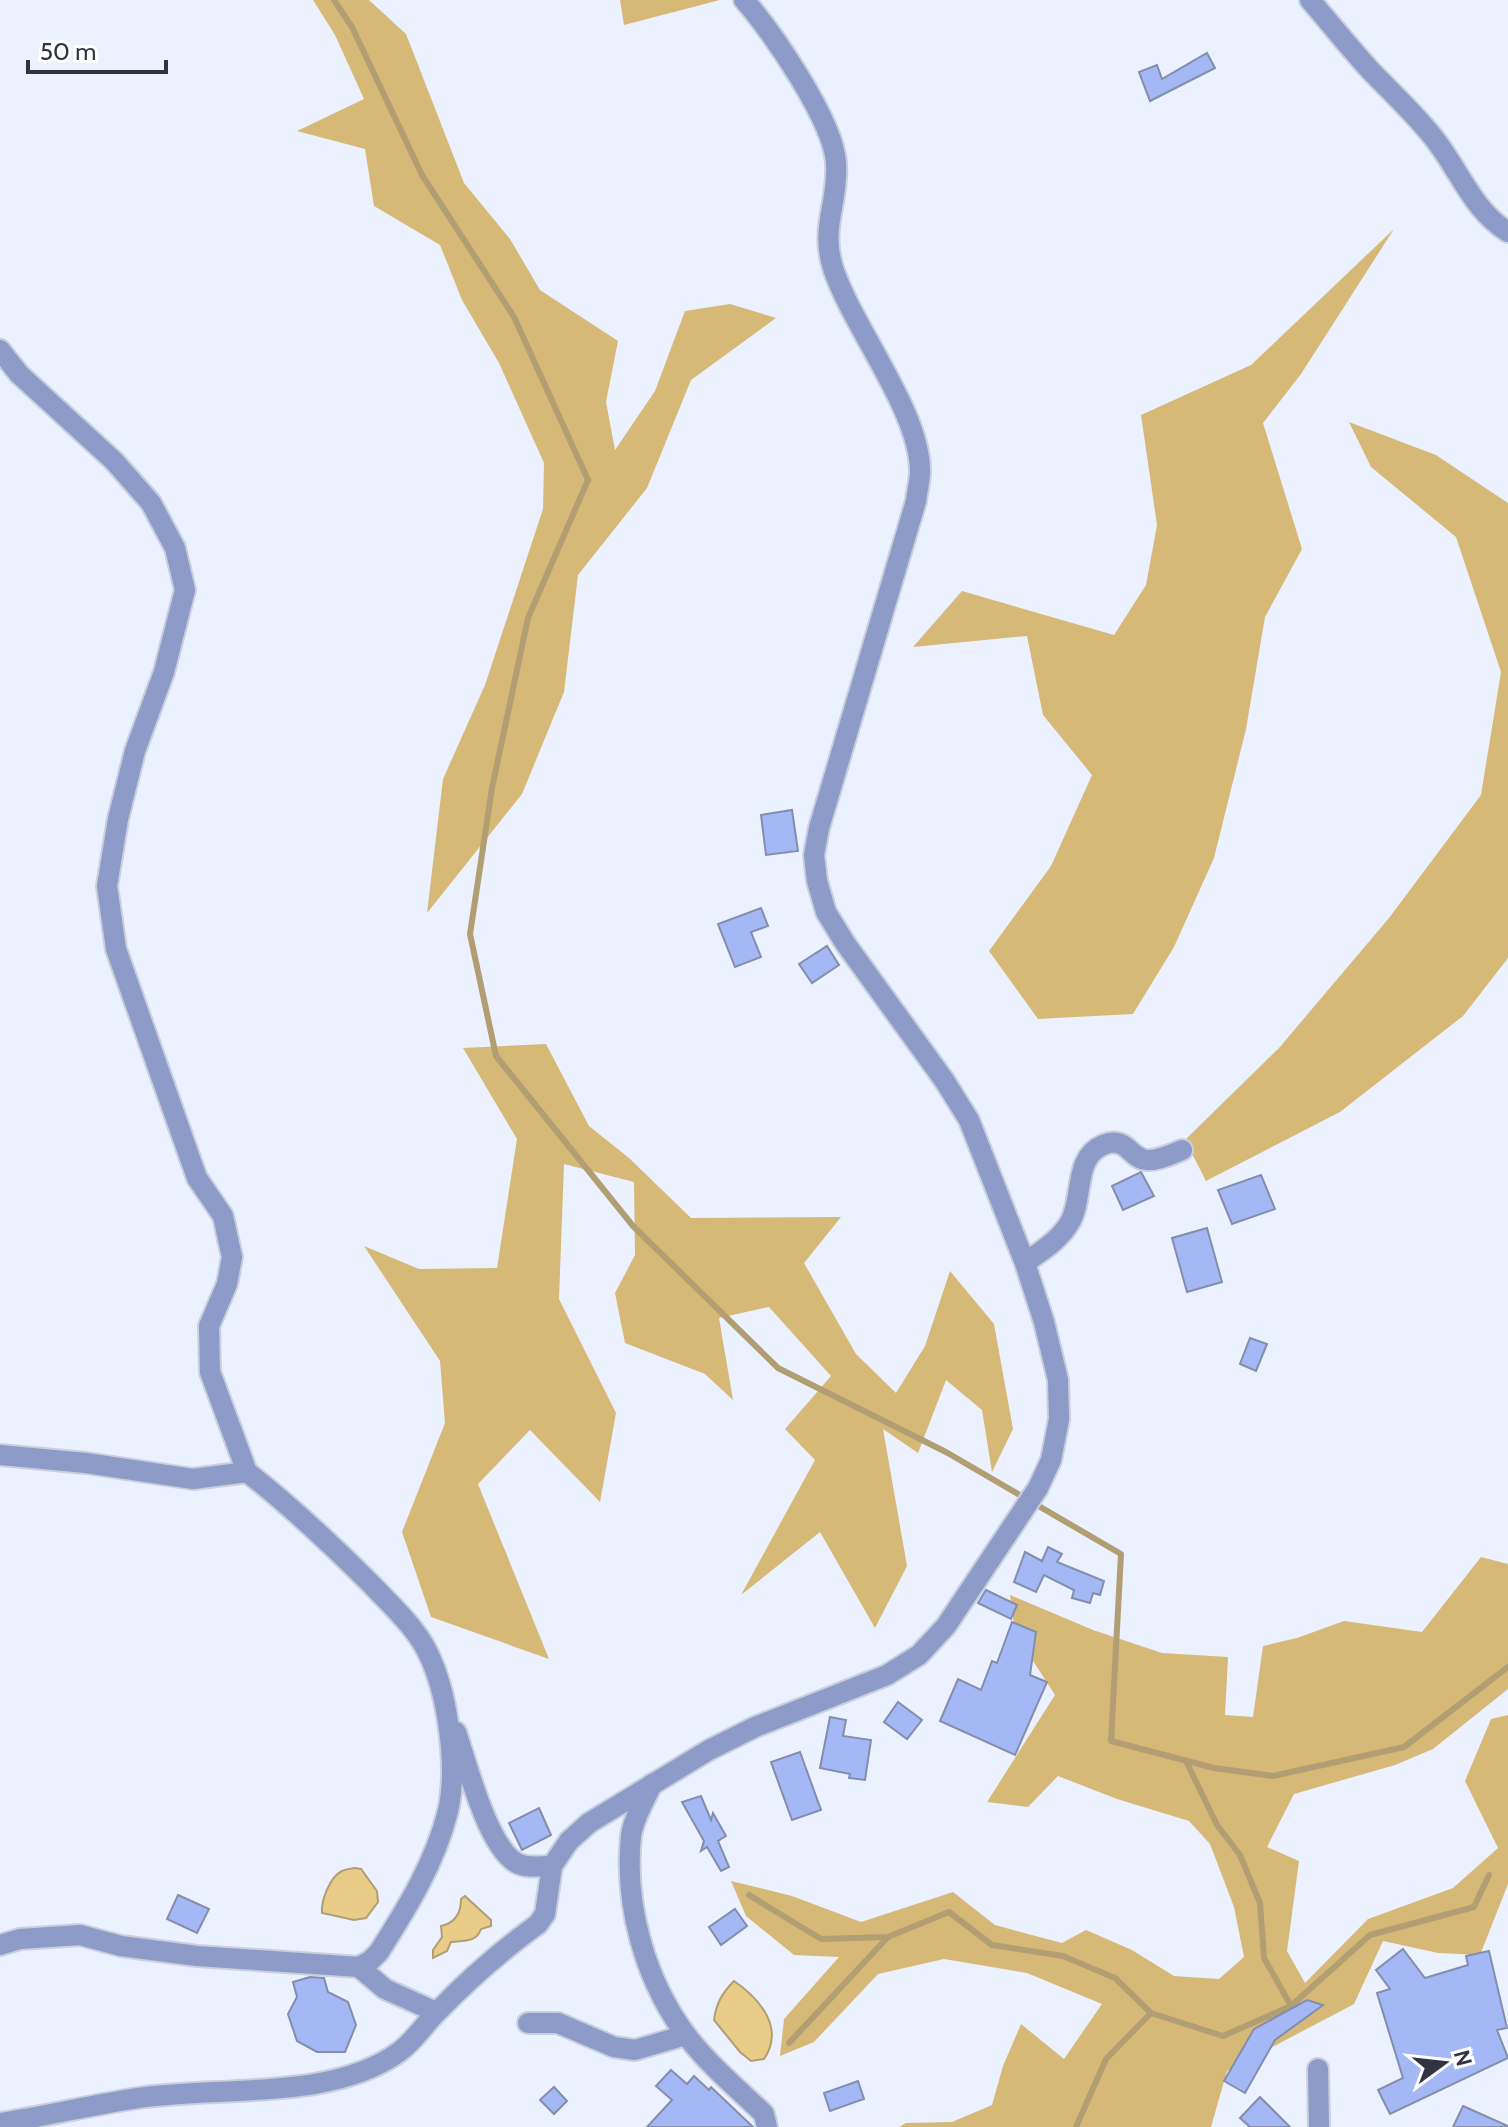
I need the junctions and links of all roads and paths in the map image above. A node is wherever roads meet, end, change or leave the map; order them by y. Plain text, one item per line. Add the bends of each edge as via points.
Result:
1 (744, 0) edge
2 (1310, 0) edge
3 (1508, 232) edge
4 (0, 350) edge
5 (1182, 1150) dead end
6 (1025, 1263) junction
7 (0, 1455) edge
8 (247, 1472) junction
9 (441, 1687) junction
10 (652, 1784) junction
11 (552, 1866) junction
12 (0, 1945) edge
13 (359, 1967) junction
14 (436, 2012) junction
15 (528, 2023) dead end
16 (686, 2035) junction
17 (1318, 2069) dead end
18 (0, 2123) edge
19 (767, 2127) edge
20 (1319, 2127) edge

1 - 6 street via 787,56 828,137 836,159 826,237 833,270 906,415 920,469 916,501 819,828 817,881 826,912 845,943 969,1120
2 - 3 street via 1437,142 1479,208
4 - 8 street via 151,503 175,548 185,590 164,672 135,751 107,886 116,949 197,1178 223,1216 232,1257 209,1326 210,1372
5 - 6 street via 1146,1160 1115,1142 1101,1146 1082,1170 1070,1222 1053,1243
6 - 10 street via 1058,1380 1059,1419 1051,1460 946,1626 919,1655 887,1675 755,1727
7 - 8 street via 193,1479
8 - 9 street via 295,1509 392,1606 426,1649
9 - 11 street via 486,1821 499,1842 514,1862
9 - 13 street via 449,1734 448,1811 419,1889 379,1952
10 - 11 street via 589,1823
10 - 16 street via 631,1833 631,1886 652,1977
11 - 14 street via 545,1914 538,1924
12 - 13 street via 80,1935 197,1956
13 - 14 street via 385,1989
14 - 18 street via 399,2052 325,2082 136,2098
15 - 16 street via 558,2023 614,2047 635,2050
16 - 19 street via 764,2114
17 - 20 street

